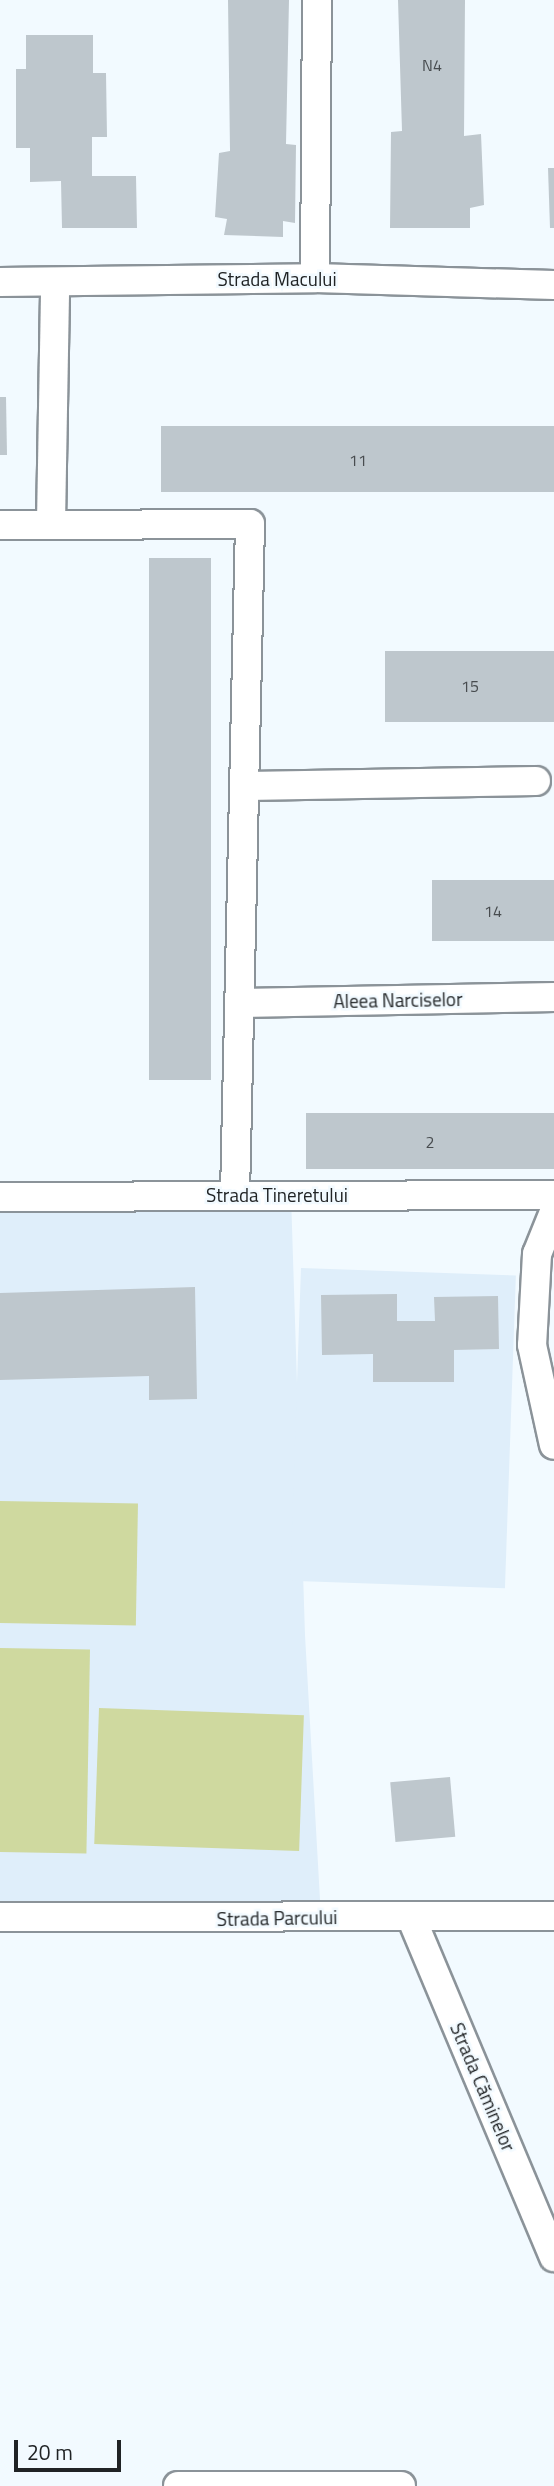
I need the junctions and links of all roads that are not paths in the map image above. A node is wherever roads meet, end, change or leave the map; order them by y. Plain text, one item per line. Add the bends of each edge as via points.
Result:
1 (317, 0) edge
2 (315, 278) junction
3 (0, 282) edge
4 (55, 282) junction
5 (554, 285) edge
6 (51, 523) junction
7 (0, 524) edge
8 (536, 781) dead end
9 (247, 786) junction
10 (554, 997) edge
11 (242, 1003) junction
12 (235, 1194) junction
13 (554, 1195) edge
14 (0, 1197) edge
15 (554, 1212) edge
16 (554, 1445) edge
17 (554, 1916) edge
18 (0, 1917) edge
19 (411, 1917) junction
20 (554, 2257) edge
21 (178, 2486) edge
22 (401, 2486) edge

1 - 2 street
2 - 4 street, Strada Macului
2 - 5 street, Strada Macului
3 - 4 street, Strada Macului
4 - 6 street
6 - 7 street
6 - 9 street via 250,524
8 - 9 street
9 - 11 street
10 - 11 street, Aleea Narciselor
11 - 12 street
12 - 13 street, Strada Tineretului
12 - 14 street, Strada Tineretului
15 - 16 street via 537,1254 532,1346
17 - 19 street, Strada Parcului
18 - 19 street, Strada Parcului
19 - 20 street, Strada Căminelor
21 - 22 street

